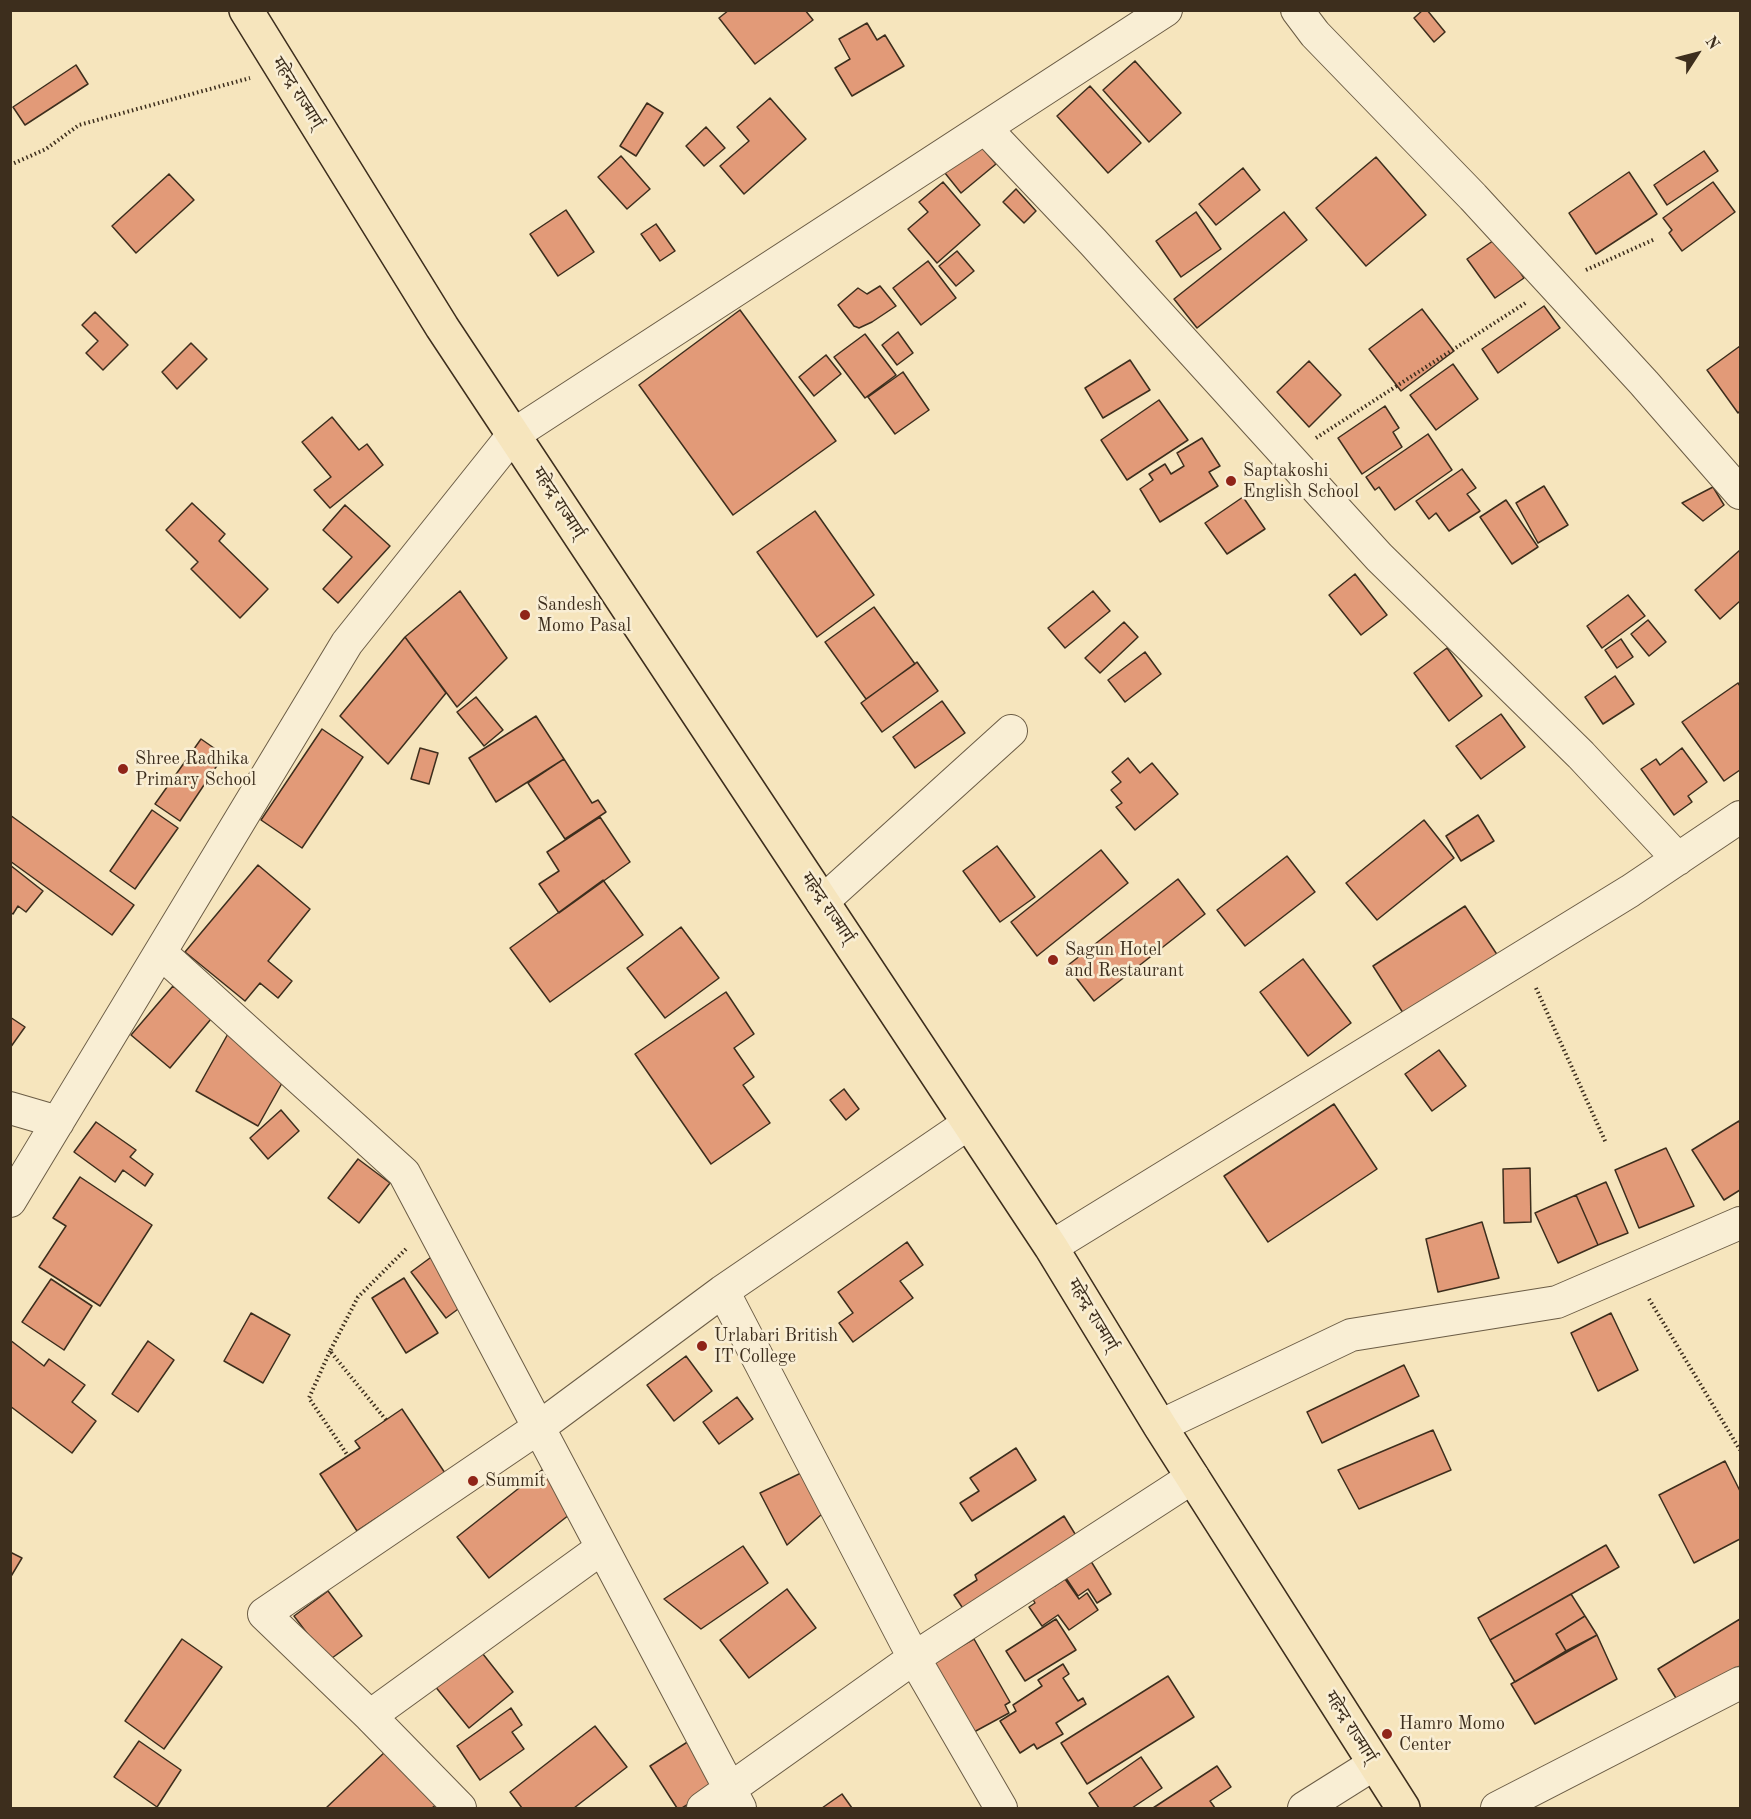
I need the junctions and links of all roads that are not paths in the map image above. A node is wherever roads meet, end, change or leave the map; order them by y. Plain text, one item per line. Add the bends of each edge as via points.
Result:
1 (246, 10) edge
2 (1166, 10) edge
3 (1297, 10) edge
4 (985, 128) junction
5 (513, 435) junction
6 (1740, 493) edge
7 (1011, 731) dead end
8 (1740, 817) edge
9 (1678, 858) junction
10 (822, 902) junction
11 (161, 953) junction
12 (10, 1108) edge
13 (58, 1122) junction
14 (969, 1123) junction
15 (10, 1201) edge
16 (1740, 1223) edge
17 (1051, 1247) junction
18 (723, 1291) junction
19 (1160, 1426) junction
20 (538, 1428) junction
21 (1193, 1477) junction
22 (602, 1548) junction
23 (914, 1658) junction
24 (1740, 1683) edge
25 (370, 1716) junction
26 (1374, 1764) junction
27 (735, 1799) edge
28 (460, 1809) edge
29 (703, 1809) edge
30 (1001, 1809) edge
31 (1304, 1809) edge
32 (1403, 1809) edge
33 (1497, 1809) edge

1 - 5 highway, महेन्द्र राज्मार्ग्
2 - 4 street
3 - 6 street via 1315,34 1473,197 1644,383
4 - 5 street
4 - 9 street via 1379,557 1581,755
5 - 10 highway, महेन्द्र राज्मार्ग्
5 - 11 street via 347,643
7 - 10 street
8 - 9 street
9 - 17 street
10 - 14 highway, महेन्द्र राज्मार्ग्
11 - 13 street
11 - 20 street via 404,1173
12 - 13 street
13 - 15 street
14 - 17 highway, महेन्द्र राज्मार्ग्
14 - 18 street
16 - 19 street via 1557,1302 1351,1335
17 - 19 highway, महेन्द्र राज्मार्ग्
18 - 20 street
18 - 23 street
19 - 21 highway, महेन्द्र राज्मार्ग्
20 - 22 street
20 - 25 street via 264,1614
21 - 23 street
21 - 26 highway, महेन्द्र राज्मार्ग्
22 - 25 street
22 - 27 street
23 - 27 street
23 - 30 street
24 - 33 street
25 - 28 street
26 - 31 street
26 - 32 highway, महेन्द्र राज्मार्ग्
27 - 29 street

